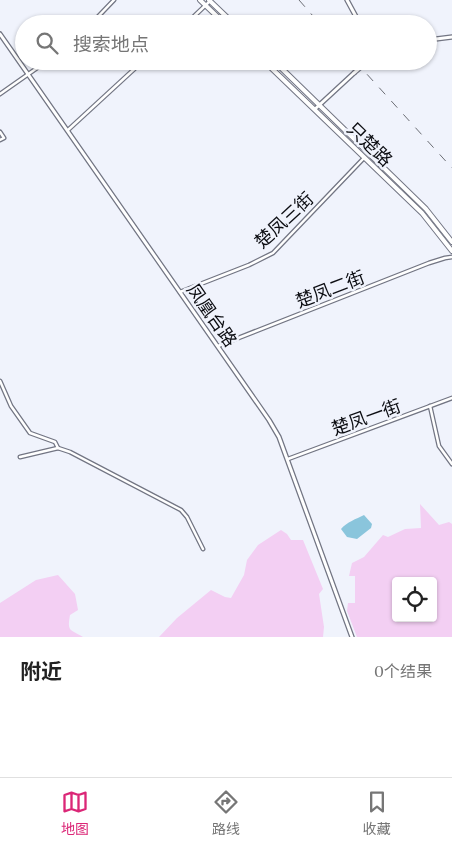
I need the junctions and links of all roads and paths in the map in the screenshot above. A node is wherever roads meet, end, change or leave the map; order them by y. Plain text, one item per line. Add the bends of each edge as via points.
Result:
1 (114, 0) edge
2 (200, 0) edge
3 (347, 0) edge
4 (209, 1) edge
5 (206, 6) junction
6 (100, 15) edge
7 (196, 15) edge
8 (216, 15) edge
9 (224, 15) edge
10 (355, 15) edge
11 (0, 34) edge
12 (452, 37) edge
13 (437, 39) edge
14 (15, 55) edge
15 (26, 70) edge
16 (33, 70) edge
17 (133, 70) edge
18 (273, 70) edge
19 (283, 70) edge
20 (358, 70) edge
21 (28, 73) junction
22 (0, 94) edge
23 (319, 104) junction
24 (314, 109) junction
25 (68, 130) junction
26 (0, 132) edge
27 (0, 140) edge
28 (364, 158) junction
29 (452, 242) edge
30 (452, 252) edge
31 (452, 257) edge
32 (180, 292) junction
33 (218, 346) junction
34 (0, 381) edge
35 (452, 398) edge
36 (430, 406) junction
37 (58, 448) junction
38 (20, 458) dead end
39 (288, 459) junction
40 (452, 464) edge
41 (202, 549) dead end
42 (352, 637) edge

1 - 6 street
2 - 5 main road
3 - 10 street
4 - 5 street
4 - 9 main road
5 - 7 street
5 - 8 main road
11 - 14 street, 凤凰台路
12 - 13 street
15 - 21 street, 凤凰台路
16 - 21 street
17 - 25 street
18 - 24 main road, 只楚路
19 - 23 main road, 只楚路
20 - 23 street, bridge
21 - 22 street
21 - 25 street, 凤凰台路
23 - 24 street
23 - 29 main road, 只楚路 via 426,209
24 - 28 main road, 只楚路
25 - 32 street, 凤凰台路
26 - 27 street via 4,138
28 - 30 main road, 只楚路 via 422,213
28 - 32 street, 楚凤三街 via 273,253
31 - 33 street, 楚凤二街
32 - 33 street, 凤凰台路
33 - 39 street, 凤凰台路 via 269,420
34 - 37 street via 11,406 30,433 55,442
35 - 36 street, 楚凤一街
36 - 39 street, 楚凤一街
36 - 40 street via 439,446
37 - 38 street
37 - 41 street via 181,510
39 - 42 street, 凤凰台路

